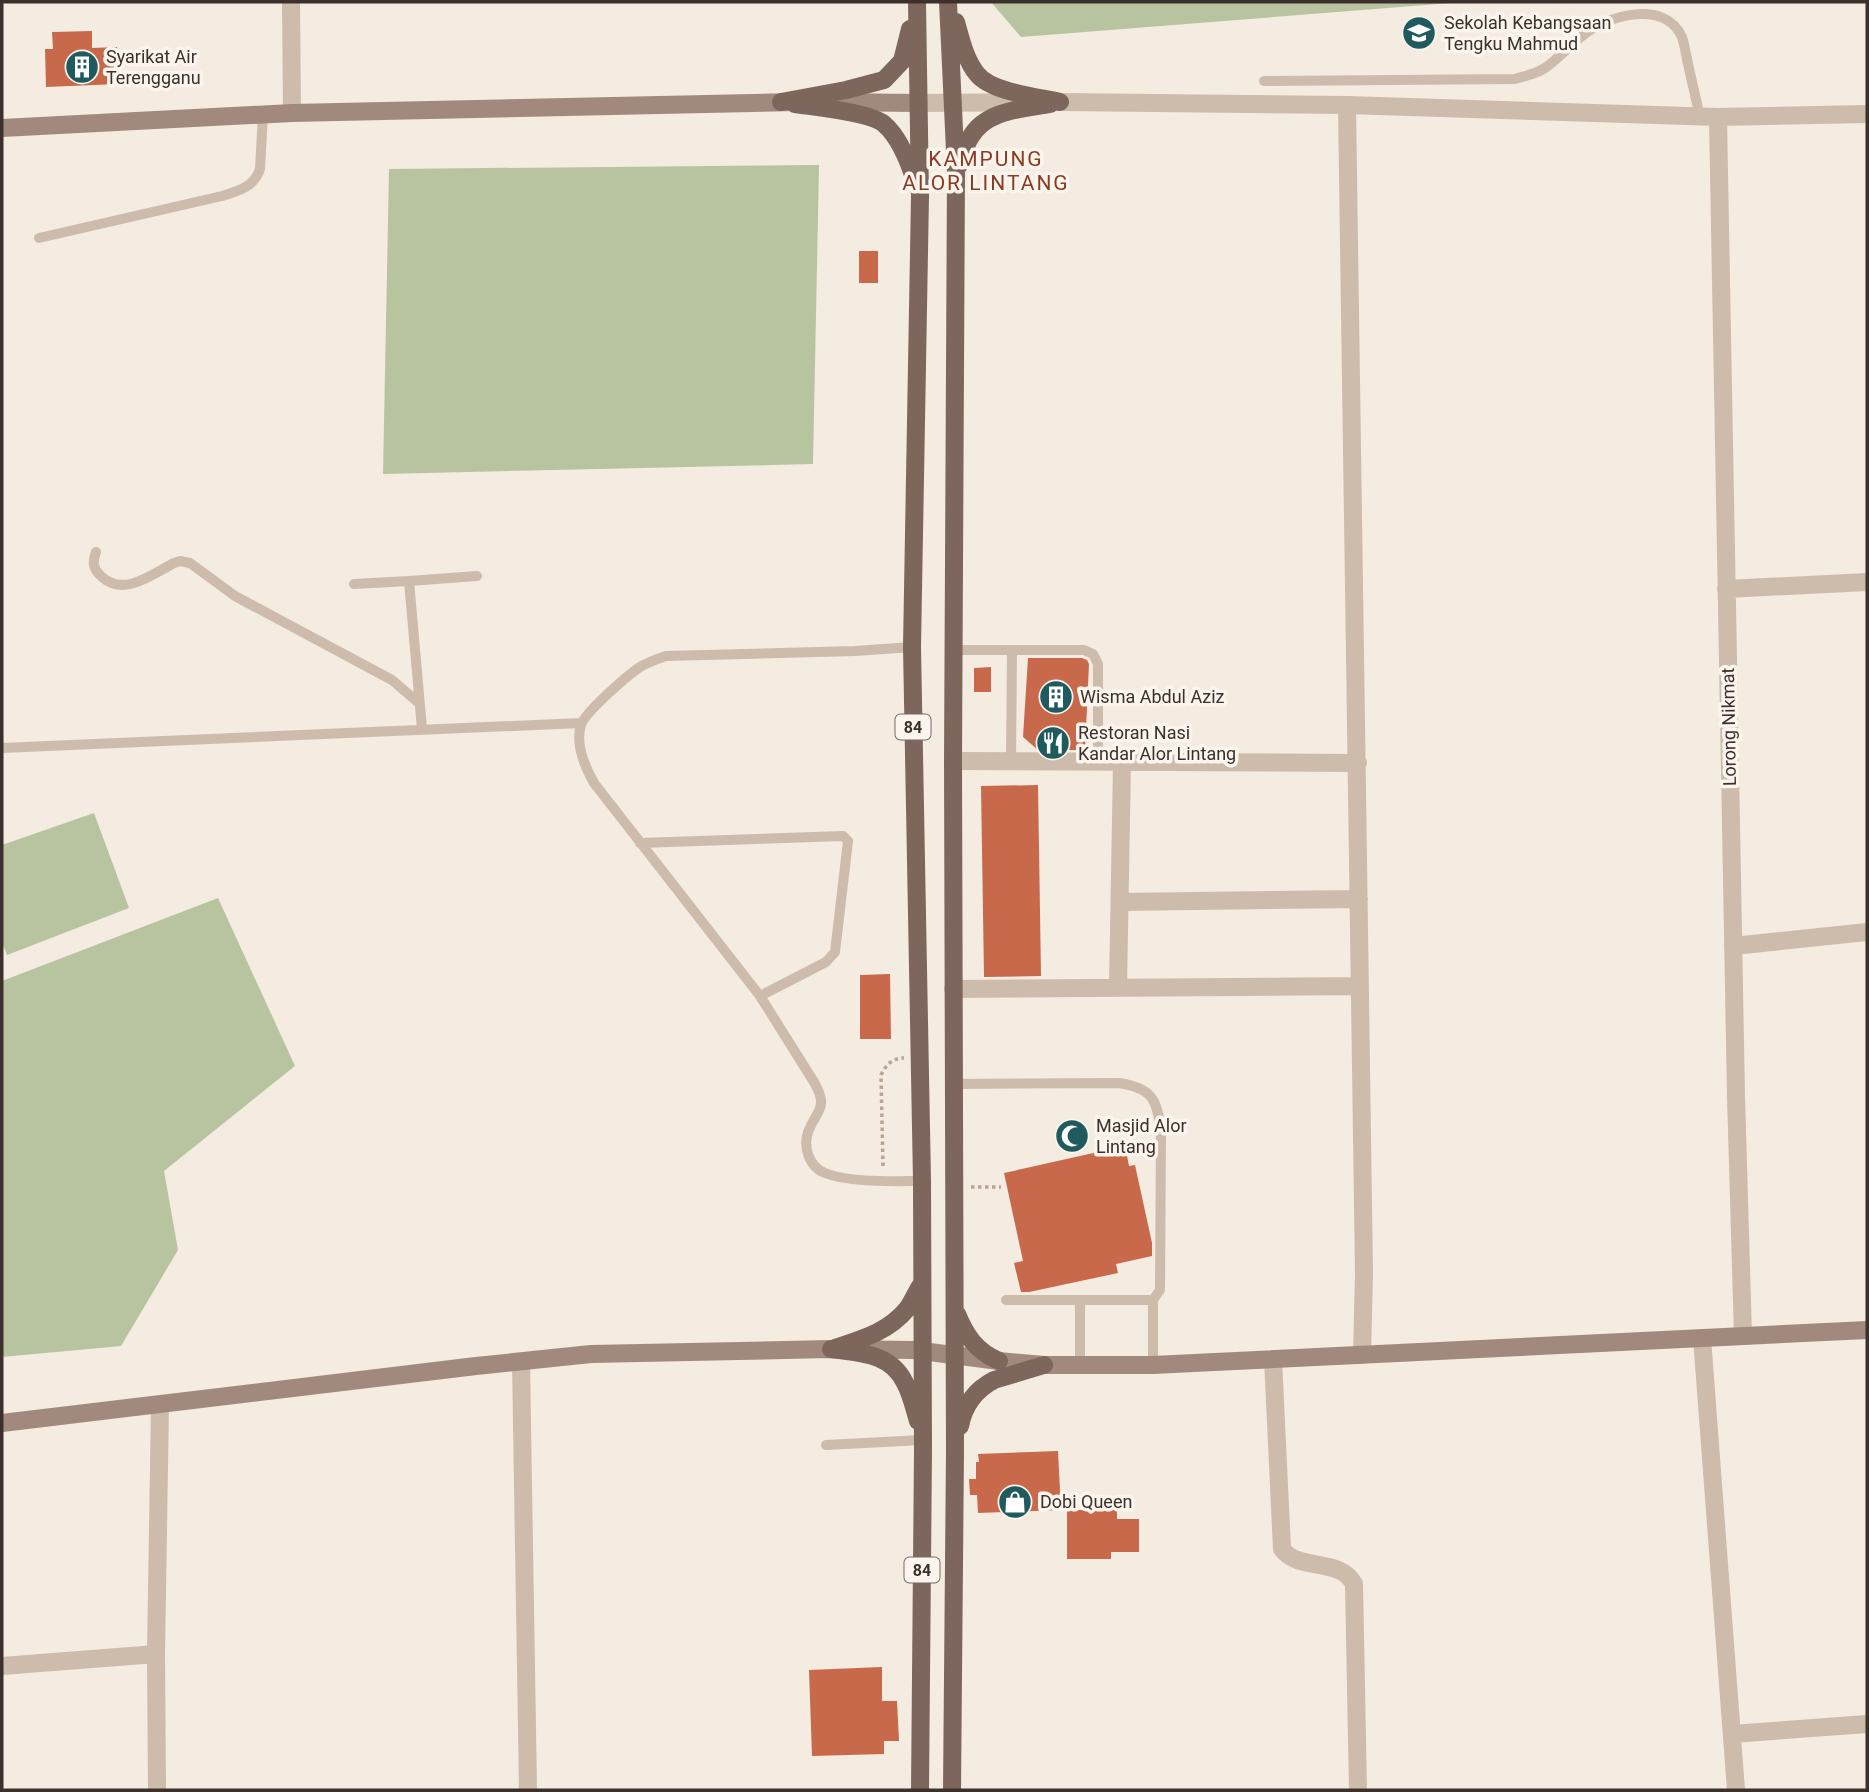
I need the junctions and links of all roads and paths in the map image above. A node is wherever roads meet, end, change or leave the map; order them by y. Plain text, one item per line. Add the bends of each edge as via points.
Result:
1 (291, 2) edge
2 (917, 2) edge
3 (949, 2) edge
4 (1264, 81) dead end
5 (781, 102) junction
6 (953, 102) junction
7 (1060, 102) junction
8 (918, 103) junction
9 (1347, 105) junction
10 (292, 113) junction
11 (263, 114) junction
12 (1867, 114) edge
13 (1709, 117) junction
14 (2, 128) edge
15 (956, 172) junction
16 (920, 196) junction
17 (39, 239) dead end
18 (96, 552) dead end
19 (477, 576) dead end
20 (409, 581) junction
21 (1867, 582) edge
22 (354, 584) dead end
23 (1726, 589) junction
24 (912, 647) junction
25 (953, 650) junction
26 (1012, 650) junction
27 (420, 704) junction
28 (581, 723) junction
29 (422, 729) junction
30 (2, 748) edge
31 (953, 761) junction
32 (1011, 761) junction
33 (1098, 762) junction
34 (1122, 762) junction
35 (1357, 763) junction
36 (640, 843) junction
37 (1359, 899) junction
38 (1120, 902) junction
39 (1867, 932) edge
40 (1733, 946) junction
41 (1360, 986) junction
42 (1118, 988) junction
43 (953, 989) junction
44 (760, 996) junction
45 (920, 1057) junction
46 (953, 1084) junction
47 (922, 1181) junction
48 (883, 1182) junction
49 (954, 1187) junction
50 (1001, 1187) dead end
51 (922, 1283) junction
52 (1006, 1300) dead end
53 (1080, 1300) junction
54 (1153, 1300) junction
55 (954, 1308) junction
56 (1867, 1330) edge
57 (1743, 1336) junction
58 (1702, 1338) junction
59 (831, 1349) junction
60 (922, 1351) junction
61 (954, 1355) junction
62 (1362, 1355) junction
63 (1273, 1359) junction
64 (999, 1361) junction
65 (520, 1362) junction
66 (1044, 1365) junction
67 (1080, 1365) junction
68 (1153, 1365) junction
69 (160, 1405) junction
70 (2, 1423) edge
71 (923, 1437) junction
72 (826, 1445) dead end
73 (955, 1451) junction
74 (156, 1654) junction
75 (2, 1666) edge
76 (1867, 1724) edge
77 (1732, 1734) junction
78 (157, 1790) edge
79 (528, 1790) edge
80 (920, 1790) edge
81 (952, 1790) edge
82 (1358, 1790) edge
83 (1736, 1790) edge

1 - 10 street
2 - 5 main road via 902,61 884,80
2 - 8 main road, 84
3 - 6 main road, 84
3 - 7 main road via 978,76 999,88
4 - 13 lane via 1515,79 1544,68 1600,23 1632,11 1654,11 1673,22 1682,36
5 - 8 street
5 - 10 street
5 - 16 main road via 850,111 883,122 909,163
6 - 7 street
6 - 8 street
6 - 15 main road, 84
7 - 9 street
7 - 15 main road via 990,118 970,137
8 - 16 main road, 84
9 - 13 street
9 - 35 street
10 - 11 street
11 - 14 street
11 - 17 lane via 260,169 246,188
12 - 13 street
13 - 23 street, Lorong Nikmat
15 - 25 main road, 84
16 - 24 main road, 84
18 - 27 lane via 95,569 121,586 180,561 190,563 235,596 392,680
19 - 20 lane
20 - 22 lane
20 - 27 lane
21 - 23 street
23 - 40 street, Lorong Nikmat
24 - 28 lane via 666,656 637,669
24 - 45 main road, 84
25 - 26 lane
25 - 31 main road, 84
26 - 32 lane
26 - 33 lane via 1084,650 1097,659
27 - 29 lane
28 - 29 lane
28 - 36 lane via 587,769
29 - 30 lane
31 - 32 street
31 - 43 main road, 84
32 - 33 street
33 - 34 street
34 - 35 street
34 - 38 street
35 - 37 street
36 - 44 lane
36 - 44 lane via 847,839 832,957
37 - 38 street
37 - 41 street
38 - 42 street
39 - 40 street
40 - 57 street, Lorong Nikmat
41 - 42 street
41 - 62 street
42 - 43 street
43 - 46 main road, 84
44 - 48 lane via 821,1094 819,1113 806,1141 816,1168
45 - 47 main road, 84
45 - 48 path via 897,1058 881,1075
46 - 49 main road, 84
46 - 54 lane via 1119,1083 1136,1086 1150,1096 1161,1131 1160,1290
47 - 48 lane
47 - 51 main road, 84
49 - 50 path
49 - 55 main road, 84
51 - 59 main road via 894,1323
51 - 60 main road, 84
52 - 53 lane
53 - 54 lane
53 - 67 lane
54 - 68 lane
55 - 61 main road, 84
55 - 64 main road via 971,1342
56 - 57 street
57 - 58 street
58 - 62 street
58 - 77 street
59 - 60 street
59 - 65 street via 591,1354
59 - 71 main road via 880,1358 898,1371
60 - 61 street
60 - 71 main road, 84
61 - 64 street
61 - 73 main road, 84
62 - 63 street
63 - 68 street
63 - 82 street via 1282,1549 1293,1558 1342,1571 1354,1584
64 - 66 street
65 - 69 street
65 - 79 street
66 - 67 street
66 - 73 main road via 994,1380 975,1394 962,1415
67 - 68 street
69 - 70 street
69 - 74 street
71 - 72 lane
71 - 80 main road, 84
73 - 81 main road, 84
74 - 75 street
74 - 78 street
76 - 77 street
77 - 83 street

